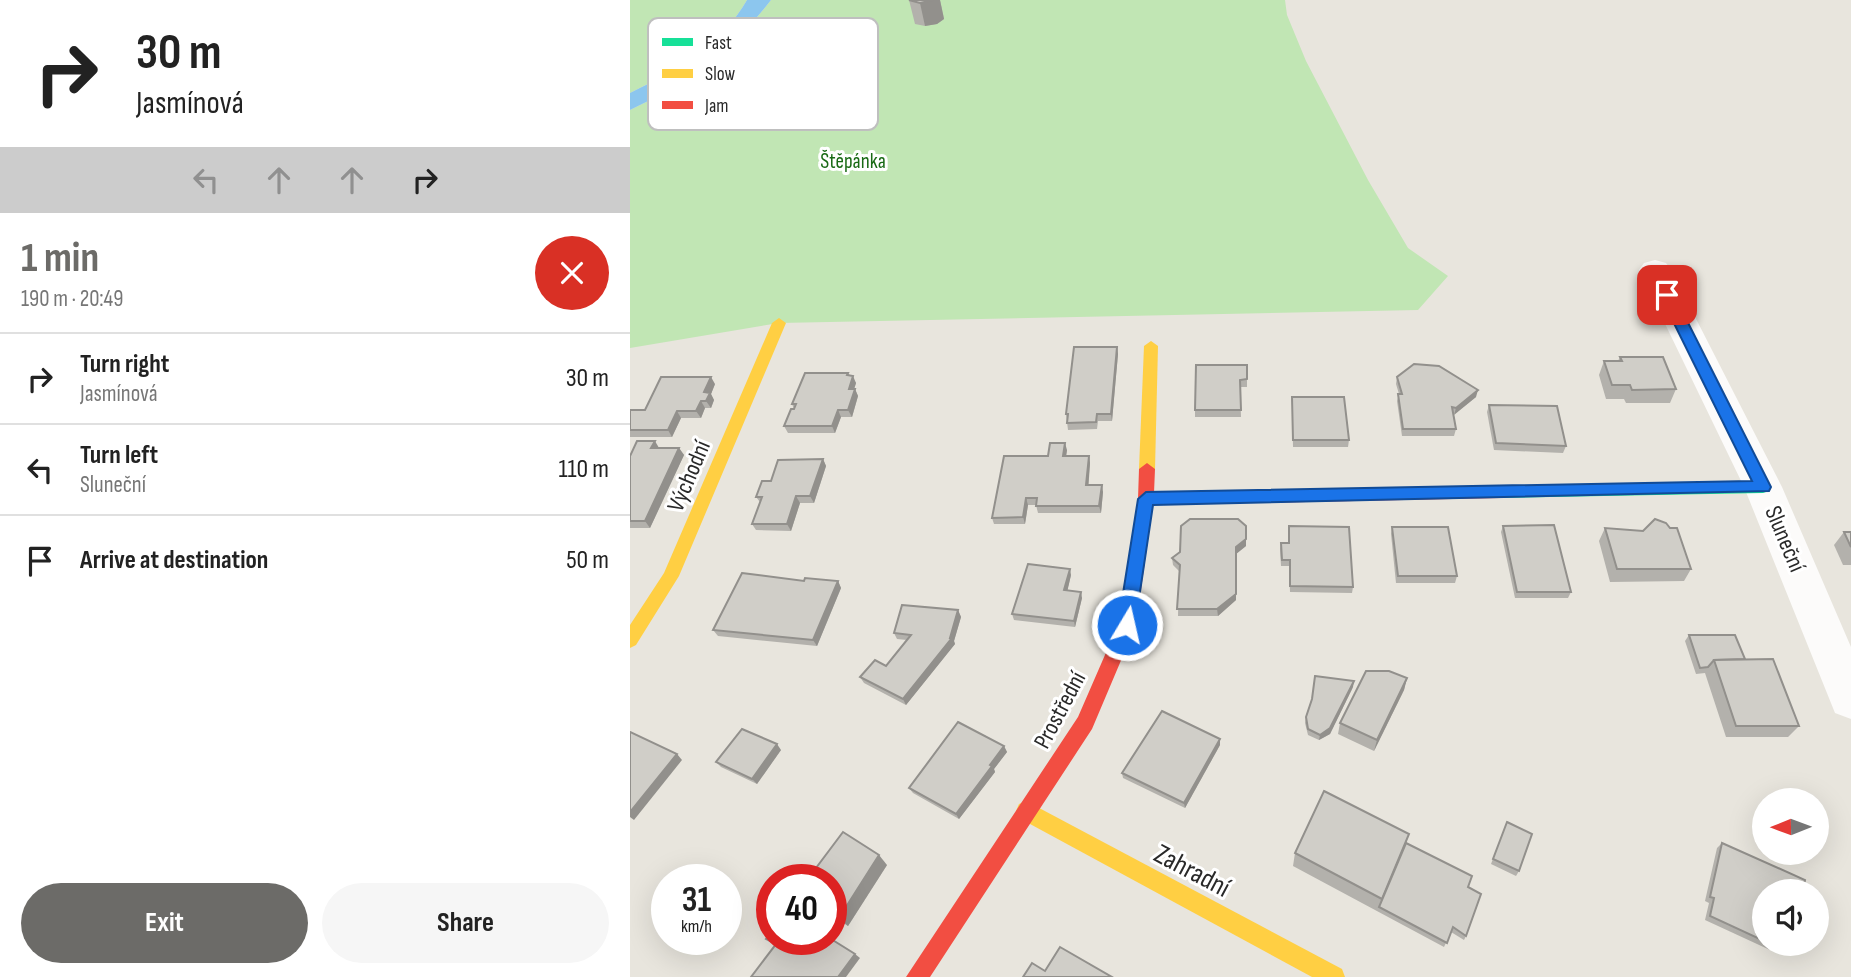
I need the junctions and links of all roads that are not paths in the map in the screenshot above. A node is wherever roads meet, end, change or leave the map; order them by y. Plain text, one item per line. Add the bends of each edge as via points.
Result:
1 (1655, 271) dead end
2 (779, 323) dead end
3 (1151, 346) dead end
4 (1763, 487) junction
5 (1146, 499) junction
6 (630, 640) edge
7 (1851, 699) edge
8 (1026, 811) junction
9 (917, 977) edge
10 (1334, 977) edge

1 - 4 street, Sluneční
2 - 6 street, Východní via 671,576
3 - 5 street, Prostřední
4 - 5 street
4 - 7 street, Sluneční
5 - 8 street, Prostřední via 1127,625 1085,723
8 - 9 street, Prostřední
8 - 10 street, Zahradní

